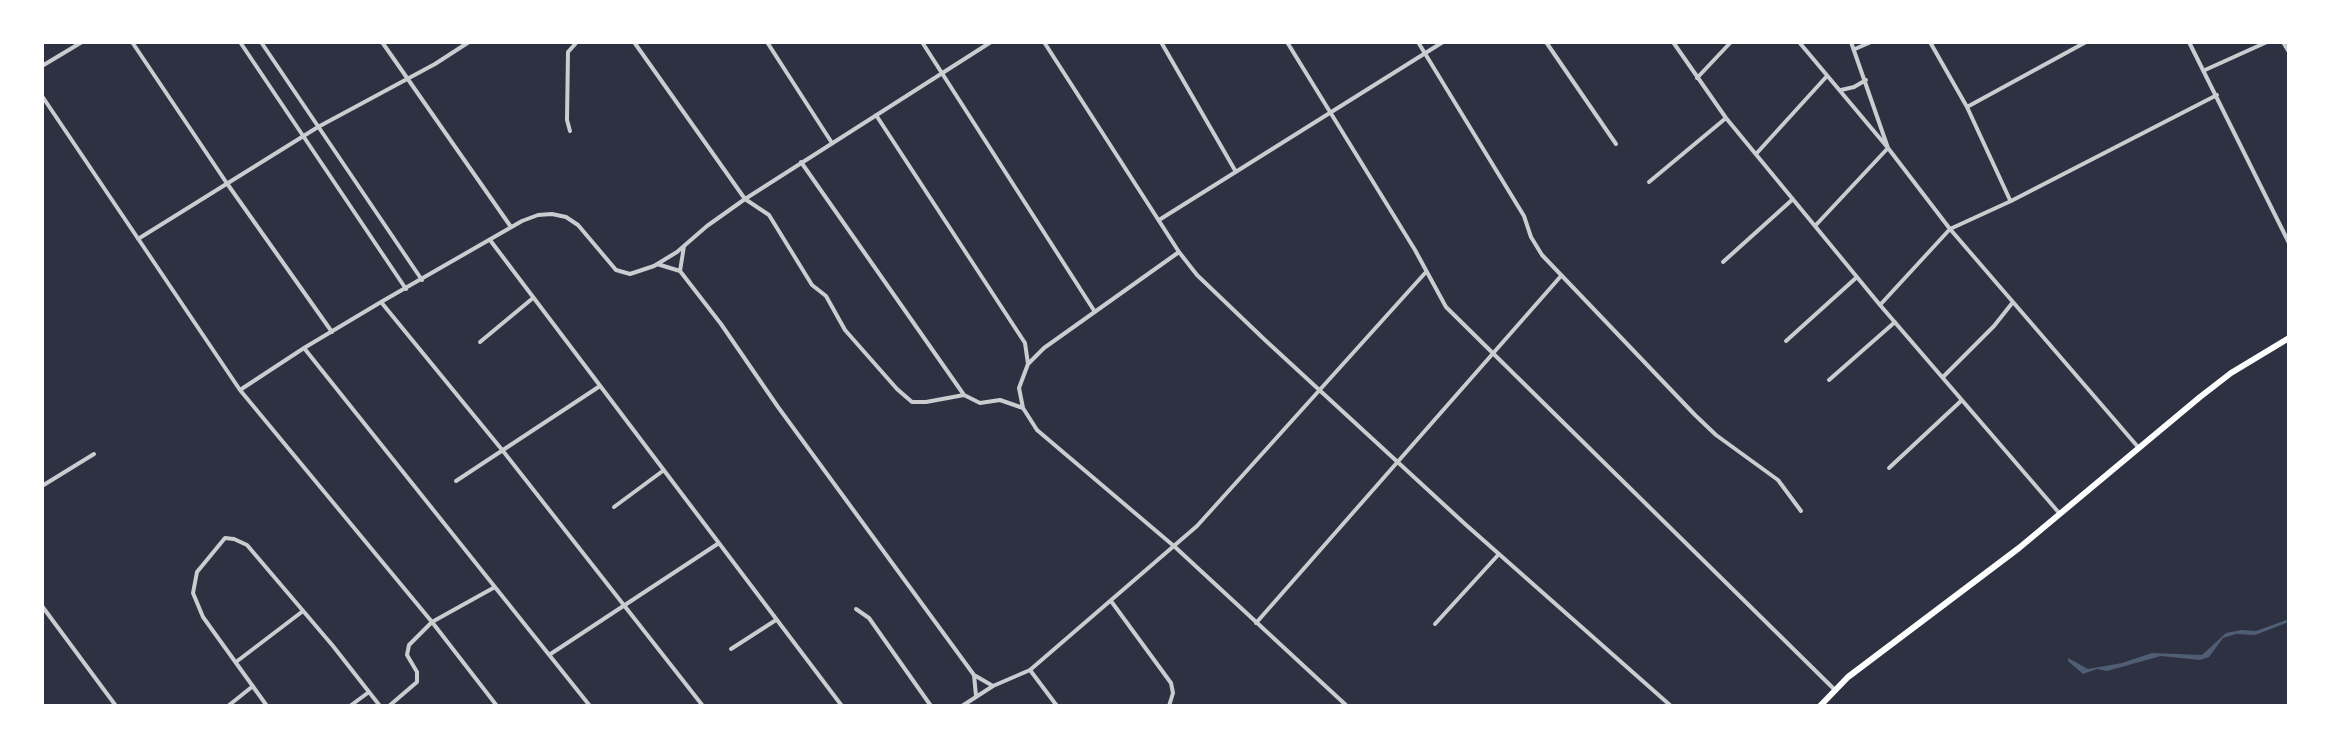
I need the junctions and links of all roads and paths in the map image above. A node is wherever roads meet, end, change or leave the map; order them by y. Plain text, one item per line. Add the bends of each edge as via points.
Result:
1 (82, 42) edge
2 (132, 42) edge
3 (240, 42) edge
4 (261, 42) edge
5 (382, 42) edge
6 (577, 42) edge
7 (634, 42) edge
8 (767, 42) edge
9 (922, 42) edge
10 (991, 42) edge
11 (1044, 42) edge
12 (1161, 42) edge
13 (1287, 42) edge
14 (1418, 42) edge
15 (1443, 42) edge
16 (1546, 42) edge
17 (1673, 42) edge
18 (1731, 42) edge
19 (1799, 42) edge
20 (1851, 42) edge
21 (1871, 42) edge
22 (1930, 42) edge
23 (2086, 42) edge
24 (2189, 42) edge
25 (2267, 42) edge
26 (2283, 42) edge
27 (466, 43) edge
28 (1855, 49) junction
29 (2289, 52) edge
30 (1426, 53) junction
31 (42, 66) edge
32 (2205, 70) junction
33 (943, 73) junction
34 (1828, 75) junction
35 (407, 78) junction
36 (1697, 78) junction
37 (1866, 80) junction
38 (1841, 90) junction
39 (2217, 95) junction
40 (42, 96) edge
41 (1967, 107) junction
42 (1331, 114) junction
43 (876, 115) junction
44 (1726, 118) junction
45 (318, 127) junction
46 (570, 131) dead end
47 (303, 136) junction
48 (832, 143) junction
49 (1616, 144) dead end
50 (1888, 148) junction
51 (1756, 154) junction
52 (801, 162) junction
53 (1236, 173) junction
54 (226, 182) junction
55 (1649, 182) dead end
56 (745, 199) junction
57 (1793, 199) junction
58 (2011, 201) junction
59 (1159, 220) junction
60 (1815, 226) junction
61 (511, 227) junction
62 (1950, 229) junction
63 (137, 239) junction
64 (490, 240) junction
65 (2289, 243) edge
66 (684, 246) junction
67 (1179, 252) junction
68 (1723, 262) dead end
69 (657, 264) junction
70 (680, 271) junction
71 (1426, 272) junction
72 (1562, 276) junction
73 (1857, 277) junction
74 (422, 280) junction
75 (406, 289) junction
76 (533, 298) junction
77 (381, 302) junction
78 (2013, 302) junction
79 (1880, 305) junction
80 (1095, 312) junction
81 (1895, 322) junction
82 (332, 332) junction
83 (2289, 338) edge
84 (1786, 341) dead end
85 (480, 342) dead end
86 (304, 348) junction
87 (1493, 353) junction
88 (1028, 364) junction
89 (1943, 377) junction
90 (1829, 380) dead end
91 (600, 386) junction
92 (1320, 389) junction
93 (240, 390) junction
94 (964, 395) junction
95 (1962, 400) junction
96 (1023, 408) junction
97 (2138, 447) junction
98 (503, 451) junction
99 (94, 454) dead end
100 (1399, 460) junction
101 (1889, 468) dead end
102 (664, 470) junction
103 (456, 481) dead end
104 (42, 486) edge
105 (614, 507) dead end
106 (1801, 511) dead end
107 (2060, 514) junction
108 (719, 543) junction
109 (1175, 547) junction
110 (1499, 554) junction
111 (495, 587) junction
112 (1111, 601) junction
113 (624, 605) junction
114 (42, 607) edge
115 (856, 609) dead end
116 (303, 611) junction
117 (777, 620) junction
118 (432, 622) junction
119 (1256, 623) junction
120 (1435, 624) dead end
121 (731, 649) dead end
122 (549, 655) junction
123 (236, 662) junction
124 (1030, 670) junction
125 (974, 675) junction
126 (253, 686) junction
127 (993, 686) junction
128 (1835, 690) junction
129 (369, 692) junction
130 (976, 696) junction
131 (116, 706) edge
132 (228, 706) edge
133 (267, 706) edge
134 (350, 706) edge
135 (380, 706) edge
136 (389, 706) edge
137 (497, 706) edge
138 (590, 706) edge
139 (703, 706) edge
140 (842, 706) edge
141 (931, 706) edge
142 (962, 706) edge
143 (1057, 706) edge
144 (1169, 706) edge
145 (1347, 706) edge
146 (1671, 706) edge
147 (1820, 706) edge

1 - 31 street
2 - 54 street
3 - 47 street
4 - 45 street
5 - 35 street
6 - 46 street via 568,52
7 - 56 street
8 - 48 street
9 - 33 street
10 - 33 street
11 - 59 street
12 - 53 street
13 - 42 street
14 - 30 street
15 - 30 street
16 - 49 street
17 - 36 street
18 - 36 street
19 - 34 street
20 - 28 street
21 - 28 street
22 - 41 street
23 - 41 street
24 - 32 street
25 - 32 street
26 - 29 street
27 - 35 street
28 - 37 street
30 - 42 street
30 - 72 street via 1524,216 1531,237
32 - 39 street
33 - 43 street
33 - 80 street
34 - 38 street
34 - 51 street
35 - 45 street
35 - 61 street
36 - 44 street
37 - 38 street
37 - 50 street
38 - 50 street
39 - 58 street
39 - 65 street
40 - 63 street
41 - 58 street
42 - 53 street
42 - 71 street
43 - 48 street
43 - 88 street via 1025,343
44 - 51 street
44 - 55 street
45 - 47 street
45 - 74 street
47 - 54 street
47 - 75 street
48 - 52 street
50 - 60 street
50 - 62 street
51 - 57 street
52 - 56 street
52 - 94 street
53 - 59 street
54 - 63 street
54 - 82 street
56 - 66 street
56 - 94 street via 769,215 845,330 897,389 912,402
57 - 60 street
57 - 68 street
58 - 62 street
59 - 67 street
60 - 73 street
61 - 64 street
61 - 69 street via 538,215 566,217 616,270 630,274
62 - 78 street
62 - 79 street
63 - 93 street
64 - 74 street
64 - 76 street
66 - 69 street
66 - 70 street
67 - 80 street
67 - 92 street
69 - 70 street
70 - 125 street
71 - 87 street via 1446,307
71 - 92 street
72 - 87 street
72 - 106 street via 1716,435 1778,480
73 - 79 street
73 - 84 street
74 - 75 street
75 - 77 street
76 - 85 street
76 - 91 street
77 - 82 street
77 - 98 street
78 - 89 street
78 - 97 street
79 - 81 street
80 - 88 street
81 - 89 street
81 - 90 street
82 - 86 street
83 - 97 main road via 2231,373
86 - 93 street
86 - 111 street
87 - 100 street
87 - 128 street
88 - 96 street via 1019,388
89 - 95 street
91 - 98 street
91 - 102 street
92 - 100 street
92 - 109 street
93 - 118 street
94 - 96 street via 980,403 1000,400
95 - 101 street
95 - 107 street
96 - 109 street via 1037,430
97 - 107 main road
98 - 103 street
98 - 113 street
99 - 104 street
100 - 110 street
100 - 119 street
102 - 105 street
102 - 108 street
107 - 128 main road
108 - 113 street
108 - 117 street
109 - 112 street
109 - 119 street
110 - 120 street
110 - 146 street
111 - 118 street
111 - 122 street
112 - 124 street
112 - 144 street via 1171,683
113 - 122 street
113 - 139 street
114 - 131 street
115 - 141 street via 869,618
116 - 123 street
116 - 123 street via 247,545 225,538 197,572 193,593 203,617
116 - 129 street
117 - 121 street
117 - 140 street
118 - 136 street via 409,645 407,655 417,682
118 - 137 street
119 - 145 street
122 - 138 street
123 - 126 street
124 - 127 street
124 - 143 street
125 - 127 street
125 - 130 street
126 - 132 street
126 - 133 street
127 - 130 street
128 - 147 main road
129 - 134 street
129 - 135 street
130 - 142 street

